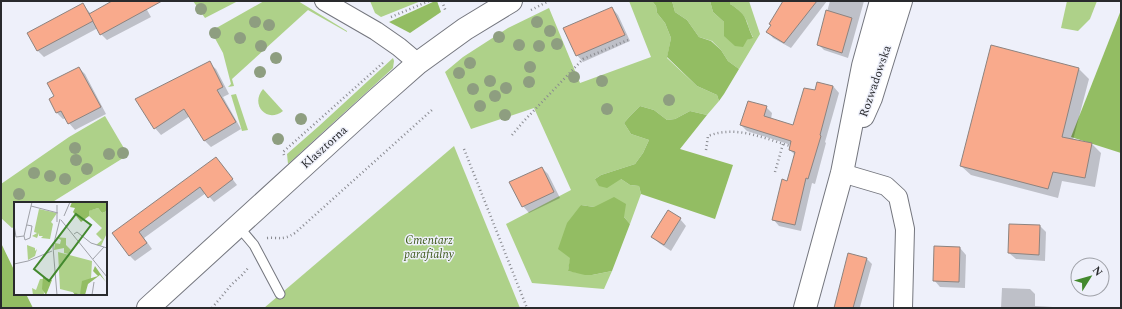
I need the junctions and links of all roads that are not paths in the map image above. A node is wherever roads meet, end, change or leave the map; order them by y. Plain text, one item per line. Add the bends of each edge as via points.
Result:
1 (324, 1) edge
2 (512, 1) edge
3 (881, 1) edge
4 (901, 1) edge
5 (418, 64) junction
6 (843, 166) junction
7 (244, 234) junction
8 (280, 294) dead end
9 (148, 308) edge
10 (805, 308) edge
11 (903, 308) edge

1 - 5 street via 376,31
2 - 5 street, Klasztorna via 465,29
3 - 6 street, Rozwadowska via 863,66
4 - 6 street, Rozwadowska via 871,98
5 - 7 street, Klasztorna via 370,106
6 - 10 street, Rozwadowska
6 - 11 street via 886,186 898,197 905,229
7 - 8 lane via 258,252
7 - 9 street, Klasztorna

